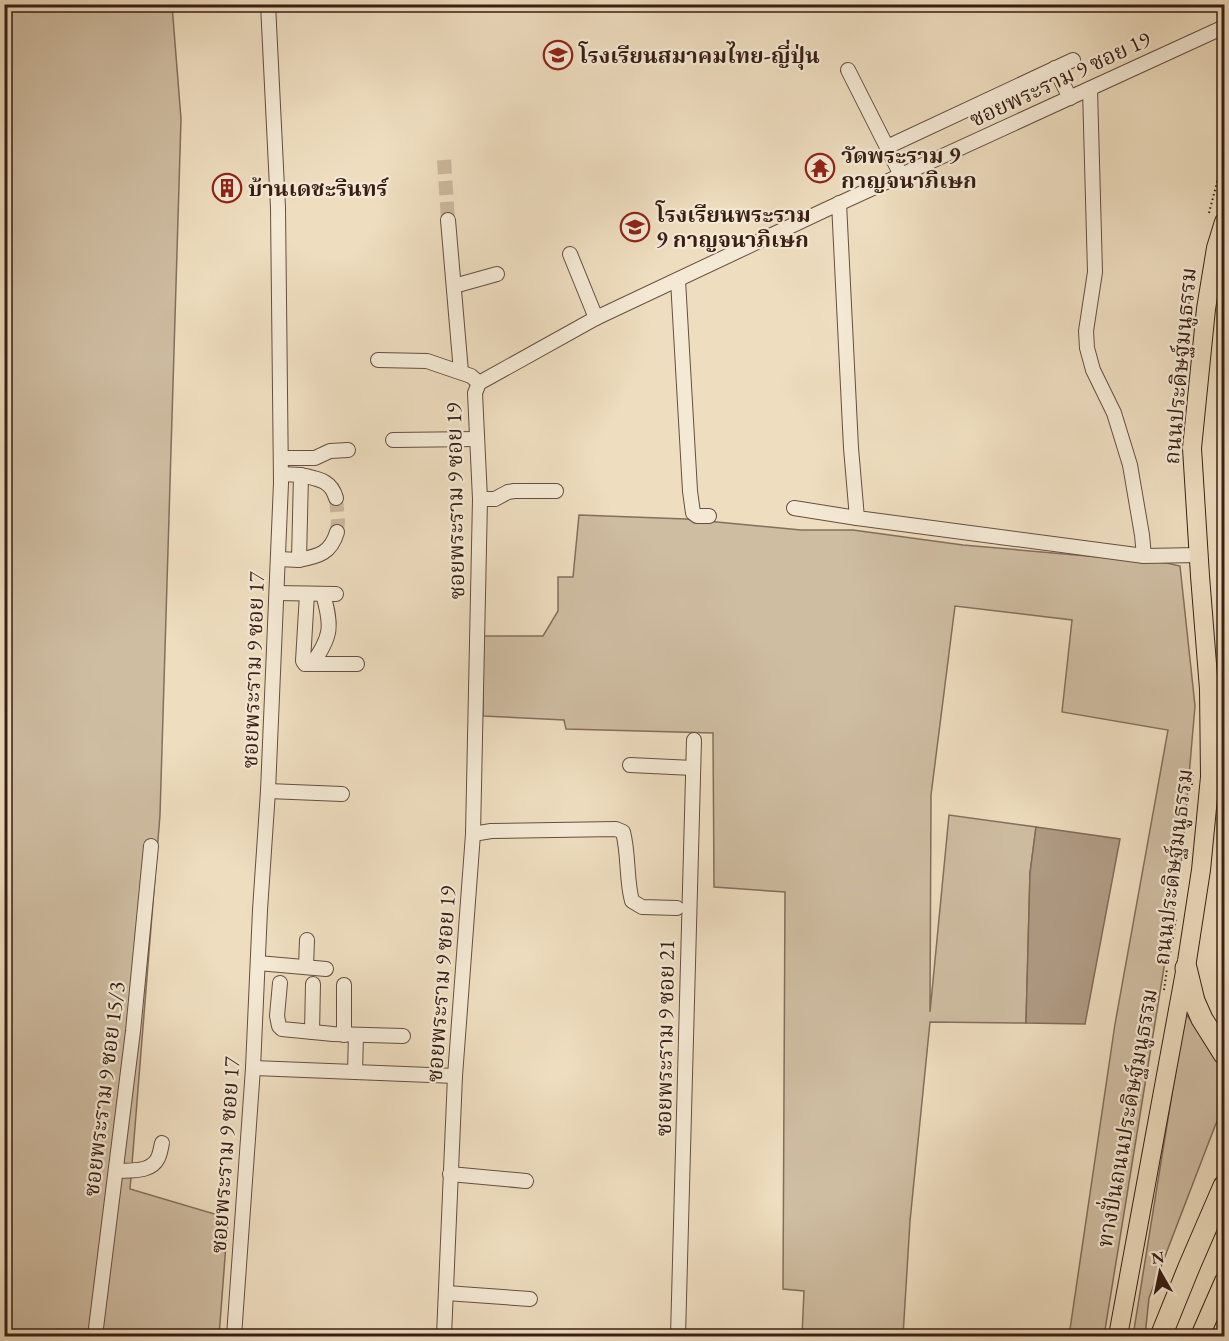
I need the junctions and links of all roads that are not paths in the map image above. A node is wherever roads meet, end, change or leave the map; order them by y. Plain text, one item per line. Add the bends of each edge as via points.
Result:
1 (268, 4) edge
2 (1224, 27) edge
3 (1072, 60) dead end
4 (1055, 68) junction
5 (848, 69) dead end
6 (1090, 89) junction
7 (1070, 98) junction
8 (887, 147) junction
9 (901, 175) junction
10 (839, 203) junction
11 (1217, 219) edge
12 (448, 220) tunnel mouth
13 (570, 254) dead end
14 (497, 274) dead end
15 (678, 279) junction
16 (454, 286) junction
17 (596, 318) junction
18 (378, 360) dead end
19 (461, 372) junction
20 (479, 383) junction
21 (477, 439) junction
22 (393, 440) dead end
23 (348, 450) dead end
24 (281, 458) junction
25 (281, 474) junction
26 (301, 475) junction
27 (556, 490) dead end
28 (336, 498) tunnel mouth
29 (480, 499) junction
30 (794, 508) dead end
31 (710, 516) dead end
32 (857, 518) junction
33 (337, 532) tunnel mouth
34 (1198, 555) junction
35 (1144, 556) junction
36 (278, 559) junction
37 (299, 560) junction
38 (277, 593) junction
39 (307, 594) junction
40 (312, 664) junction
41 (357, 664) dead end
42 (694, 740) dead end
43 (630, 765) dead end
44 (693, 768) junction
45 (268, 791) junction
46 (342, 795) dead end
47 (473, 834) junction
48 (151, 846) dead end
49 (677, 908) dead end
50 (307, 940) dead end
51 (258, 963) junction
52 (306, 967) junction
53 (1185, 968) junction
54 (326, 969) dead end
55 (280, 983) dead end
56 (313, 984) dead end
57 (344, 985) dead end
58 (312, 1032) junction
59 (350, 1035) junction
60 (403, 1036) dead end
61 (1224, 1054) edge
62 (253, 1068) junction
63 (355, 1072) junction
64 (455, 1076) junction
65 (162, 1143) dead end
66 (116, 1171) junction
67 (450, 1174) junction
68 (526, 1181) dead end
69 (1224, 1186) edge
70 (1224, 1281) edge
71 (446, 1293) junction
72 (530, 1299) dead end
73 (95, 1336) edge
74 (234, 1336) edge
75 (444, 1336) edge
76 (678, 1336) edge
77 (1118, 1336) edge
78 (1161, 1336) edge
79 (1200, 1336) edge

1 - 24 street, ซอยพระราม 9 ซอย 17 via 278,208
2 - 6 street, ซอยพระราม 9 ซอย 19
3 - 4 street
4 - 7 street
4 - 8 street
5 - 8 street
6 - 7 street, ซอยพระราม 9 ซอย 19
6 - 35 street via 1095,272 1087,348 1130,465
7 - 9 street, ซอยพระราม 9 ซอย 19
8 - 9 street
9 - 10 street, ซอยพระราม 9 ซอย 19
10 - 15 street, ซอยพระราม 9 ซอย 19
10 - 32 street
11 - 34 main road, ถนนประดิษฐ์มนูธรรม via 1192,448
12 - 16 street
13 - 17 street
14 - 16 street
15 - 17 street, ซอยพระราม 9 ซอย 19
15 - 31 street via 690,491 693,513
16 - 19 street
17 - 20 street, ซอยพระราม 9 ซอย 19
18 - 19 street via 427,361
19 - 20 street
20 - 21 street, ซอยพระราม 9 ซอย 19 via 475,393
21 - 22 street
21 - 29 street, ซอยพระราม 9 ซอย 19
23 - 24 street via 330,451 315,458
24 - 25 street, ซอยพระราม 9 ซอย 17
25 - 26 street
25 - 36 street, ซอยพระราม 9 ซอย 17
26 - 28 street via 328,484
26 - 37 street
27 - 29 street via 514,491 495,499
29 - 47 street, ซอยพระราม 9 ซอย 19
30 - 32 street
32 - 35 street
33 - 37 street via 325,552
34 - 35 street
34 - 53 main road, ถนนประดิษฐ์มนูธรรม via 1209,689 1210,777 1201,870
36 - 37 street
36 - 38 street, ซอยพระราม 9 ซอย 17
38 - 39 street
38 - 45 street, ซอยพระราม 9 ซอย 17
39 - 40 street via 303,662
39 - 40 street via 329,594 327,638
40 - 41 street
42 - 44 street, ซอยพระราม 9 ซอย 21
43 - 44 street
44 - 76 street, ซอยพระราม 9 ซอย 21
45 - 46 street
45 - 51 street, ซอยพระราม 9 ซอย 17
47 - 49 street via 616,829 623,832 626,841 632,902 642,907
47 - 64 street, ซอยพระราม 9 ซอย 19
48 - 66 street, ซอยพระราม 9 ซอย 15/3
50 - 52 street
51 - 52 street
51 - 62 street, ซอยพระราม 9 ซอย 17
52 - 54 street
53 - 61 highway via 1194,1002
53 - 77 main road, ถนนประดิษฐ์มนูธรรม
55 - 58 street via 279,1026
56 - 58 street
57 - 59 street
58 - 59 street
59 - 60 street
59 - 63 street
62 - 63 street
62 - 74 street, ซอยพระราม 9 ซอย 17
63 - 64 street
64 - 67 street, ซอยพระราม 9 ซอย 19
65 - 66 street via 153,1165 144,1170
66 - 73 street, ซอยพระราม 9 ซอย 15/3
67 - 68 street
67 - 71 street, ซอยพระราม 9 ซอย 19
69 - 78 highway
70 - 79 main road
71 - 72 street
71 - 75 street, ซอยพระราม 9 ซอย 19

